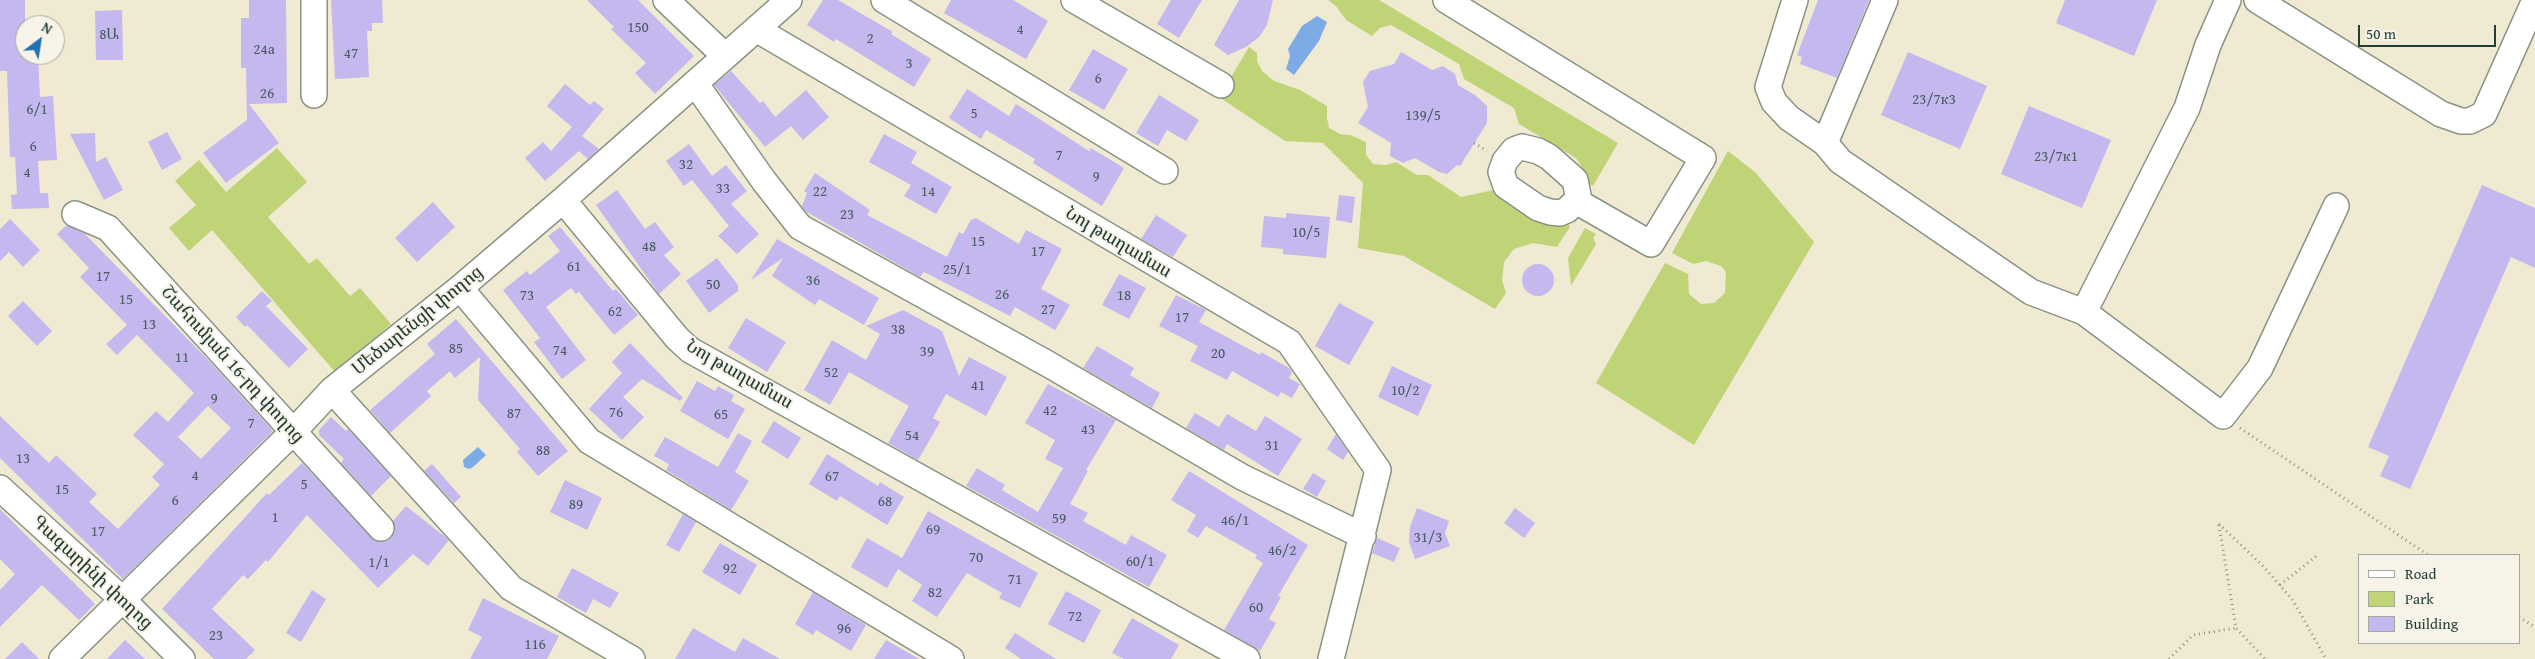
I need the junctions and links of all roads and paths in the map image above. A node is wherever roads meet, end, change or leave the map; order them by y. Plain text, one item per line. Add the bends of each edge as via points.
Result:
1 (314, 0) edge
2 (666, 0) edge
3 (789, 0) edge
4 (884, 0) edge
5 (1074, 0) edge
6 (1446, 0) edge
7 (1795, 0) edge
8 (1885, 0) edge
9 (2228, 0) edge
10 (2257, 0) edge
11 (2535, 0) edge
12 (756, 29) junction
13 (725, 56) junction
14 (695, 84) junction
15 (1221, 85) dead end
16 (314, 95) dead end
17 (1825, 142) junction
18 (1474, 143) dead end
19 (1493, 155) dead end
20 (1165, 171) dead end
21 (563, 200) junction
22 (1576, 201) dead end
23 (2336, 206) dead end
24 (75, 214) dead end
25 (460, 288) junction
26 (2084, 312) junction
27 (332, 390) junction
28 (2223, 416) junction
29 (293, 432) junction
30 (0, 488) edge
31 (381, 528) dead end
32 (1363, 536) junction
33 (2319, 554) dead end
34 (2427, 554) edge
35 (2280, 585) junction
36 (122, 599) junction
37 (2520, 618) edge
38 (2236, 628) junction
39 (2535, 628) edge
40 (62, 659) edge
41 (182, 659) edge
42 (632, 659) edge
43 (951, 659) edge
44 (1246, 659) edge
45 (1331, 659) edge
46 (2169, 659) edge
47 (2264, 659) edge
48 (2326, 659) edge

1 - 16 street
2 - 13 street
3 - 12 street, Մեծարենցի փողոց
4 - 20 street
5 - 15 street
6 - 22 street via 1703,158 1651,244
7 - 17 street via 1768,87 1774,102 1789,118
8 - 17 street
9 - 26 street via 2208,45 2187,108
10 - 11 street via 2441,114 2461,121 2484,114
12 - 13 street, Մեծարենցի փողոց
12 - 32 street, Նոյ թաղամաս via 1243,318 1289,342 1378,470
13 - 14 street, Մեծարենցի փողոց
14 - 21 street, Մեծարենցի փողոց
14 - 32 street via 800,227 1048,364 1234,472
17 - 26 street via 1840,161 2031,292
18 - 19 path
21 - 25 street, Մեծարենցի փողոց
21 - 44 street, Նոյ թաղամաս via 690,350
23 - 28 street via 2260,368
24 - 29 street, Շահումյան 16-րդ փողոց via 108,228
25 - 27 street, Մեծարենցի փողոց
25 - 43 street via 589,441
26 - 28 street
27 - 29 street, Մեծարենցի փողոց
27 - 42 street via 511,588
28 - 34 path
29 - 31 street, Շահումյան 16-րդ փողոց
29 - 36 street, Մեծարենցի փողոց
30 - 36 street, Գագարինի փողոց
32 - 45 street, Նոյ թաղամաս
33 - 35 path
35 - 38 path via 2219,524
35 - 48 path via 2292,598
36 - 40 street, Մեծարենցի փողոց
36 - 41 street, Գագարինի փողոց
37 - 39 path
38 - 46 path via 2193,635
38 - 47 path

